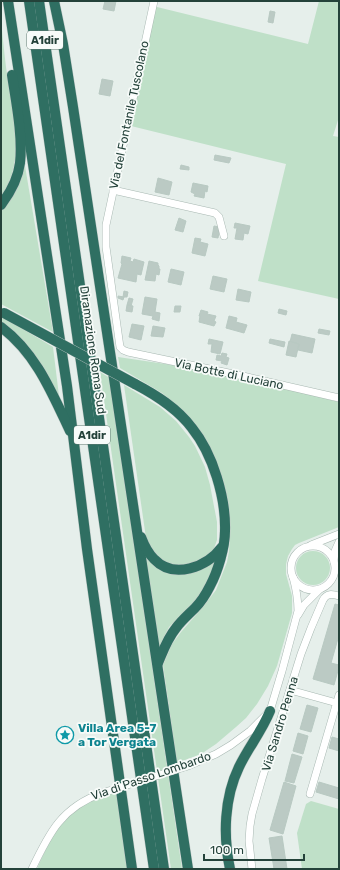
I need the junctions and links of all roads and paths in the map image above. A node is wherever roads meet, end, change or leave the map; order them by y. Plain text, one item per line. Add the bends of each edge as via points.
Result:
1 (7, 1) edge
2 (29, 1) edge
3 (39, 1) edge
4 (54, 1) edge
5 (154, 1) edge
6 (113, 190) junction
7 (1, 205) edge
8 (106, 229) joint
9 (224, 236) dead end
10 (2, 312) edge
11 (1, 327) edge
12 (339, 398) edge
13 (74, 438) junction
14 (135, 518) junction
15 (339, 534) edge
16 (339, 542) edge
17 (223, 546) junction
18 (309, 546) junction
19 (334, 562) junction
20 (293, 577) junction
21 (335, 580) edge
22 (321, 588) junction
23 (339, 596) edge
24 (296, 621) junction
25 (157, 665) junction
26 (290, 690) junction
27 (339, 695) edge
28 (336, 703) junction
29 (270, 711) junction
30 (310, 794) dead end
31 (32, 869) edge
32 (132, 869) edge
33 (154, 869) edge
34 (164, 869) edge
35 (188, 869) edge
36 (230, 869) edge
37 (252, 869) edge

1 - 7 highway via 8,40 20,154 14,184
1 - 13 highway
2 - 33 highway, Diramazione Roma Sud / A1dir
3 - 34 highway, Diramazione Roma Sud / A1dir
4 - 14 highway via 73,107
5 - 6 street, Via del Fontanile Tuscolano
6 - 8 street, Via del Fontanile Tuscolano
6 - 9 street via 215,213 219,217
8 - 12 street, Via Botte di Luciano via 106,247 120,345 124,351
10 - 17 highway, bridge via 160,398 176,411 192,428 214,468 226,529
11 - 13 highway via 19,342 35,364
13 - 32 highway
14 - 17 highway via 142,541 150,555 156,561 178,570 201,564 216,555
14 - 25 highway
15 - 18 street
16 - 19 street
17 - 25 highway via 217,572 207,592 171,634
18 - 19 street via 323,548
18 - 20 street via 302,548 292,559
19 - 21 street
20 - 22 street via 303,588
20 - 24 street, Via di Passo Lombardo via 298,602
21 - 22 street
22 - 24 street, Via di Passo Lombardo via 304,605
23 - 26 street, Via Sandro Penna via 329,594 322,600
24 - 29 street, Via di Passo Lombardo
25 - 35 highway
26 - 28 street
26 - 37 street, Via Sandro Penna via 251,818 249,844
27 - 28 street
28 - 30 street
29 - 31 street, Via di Passo Lombardo, bridge via 254,728 216,754 83,801 63,816 49,835
29 - 36 highway via 263,728 238,768 231,788 225,832

